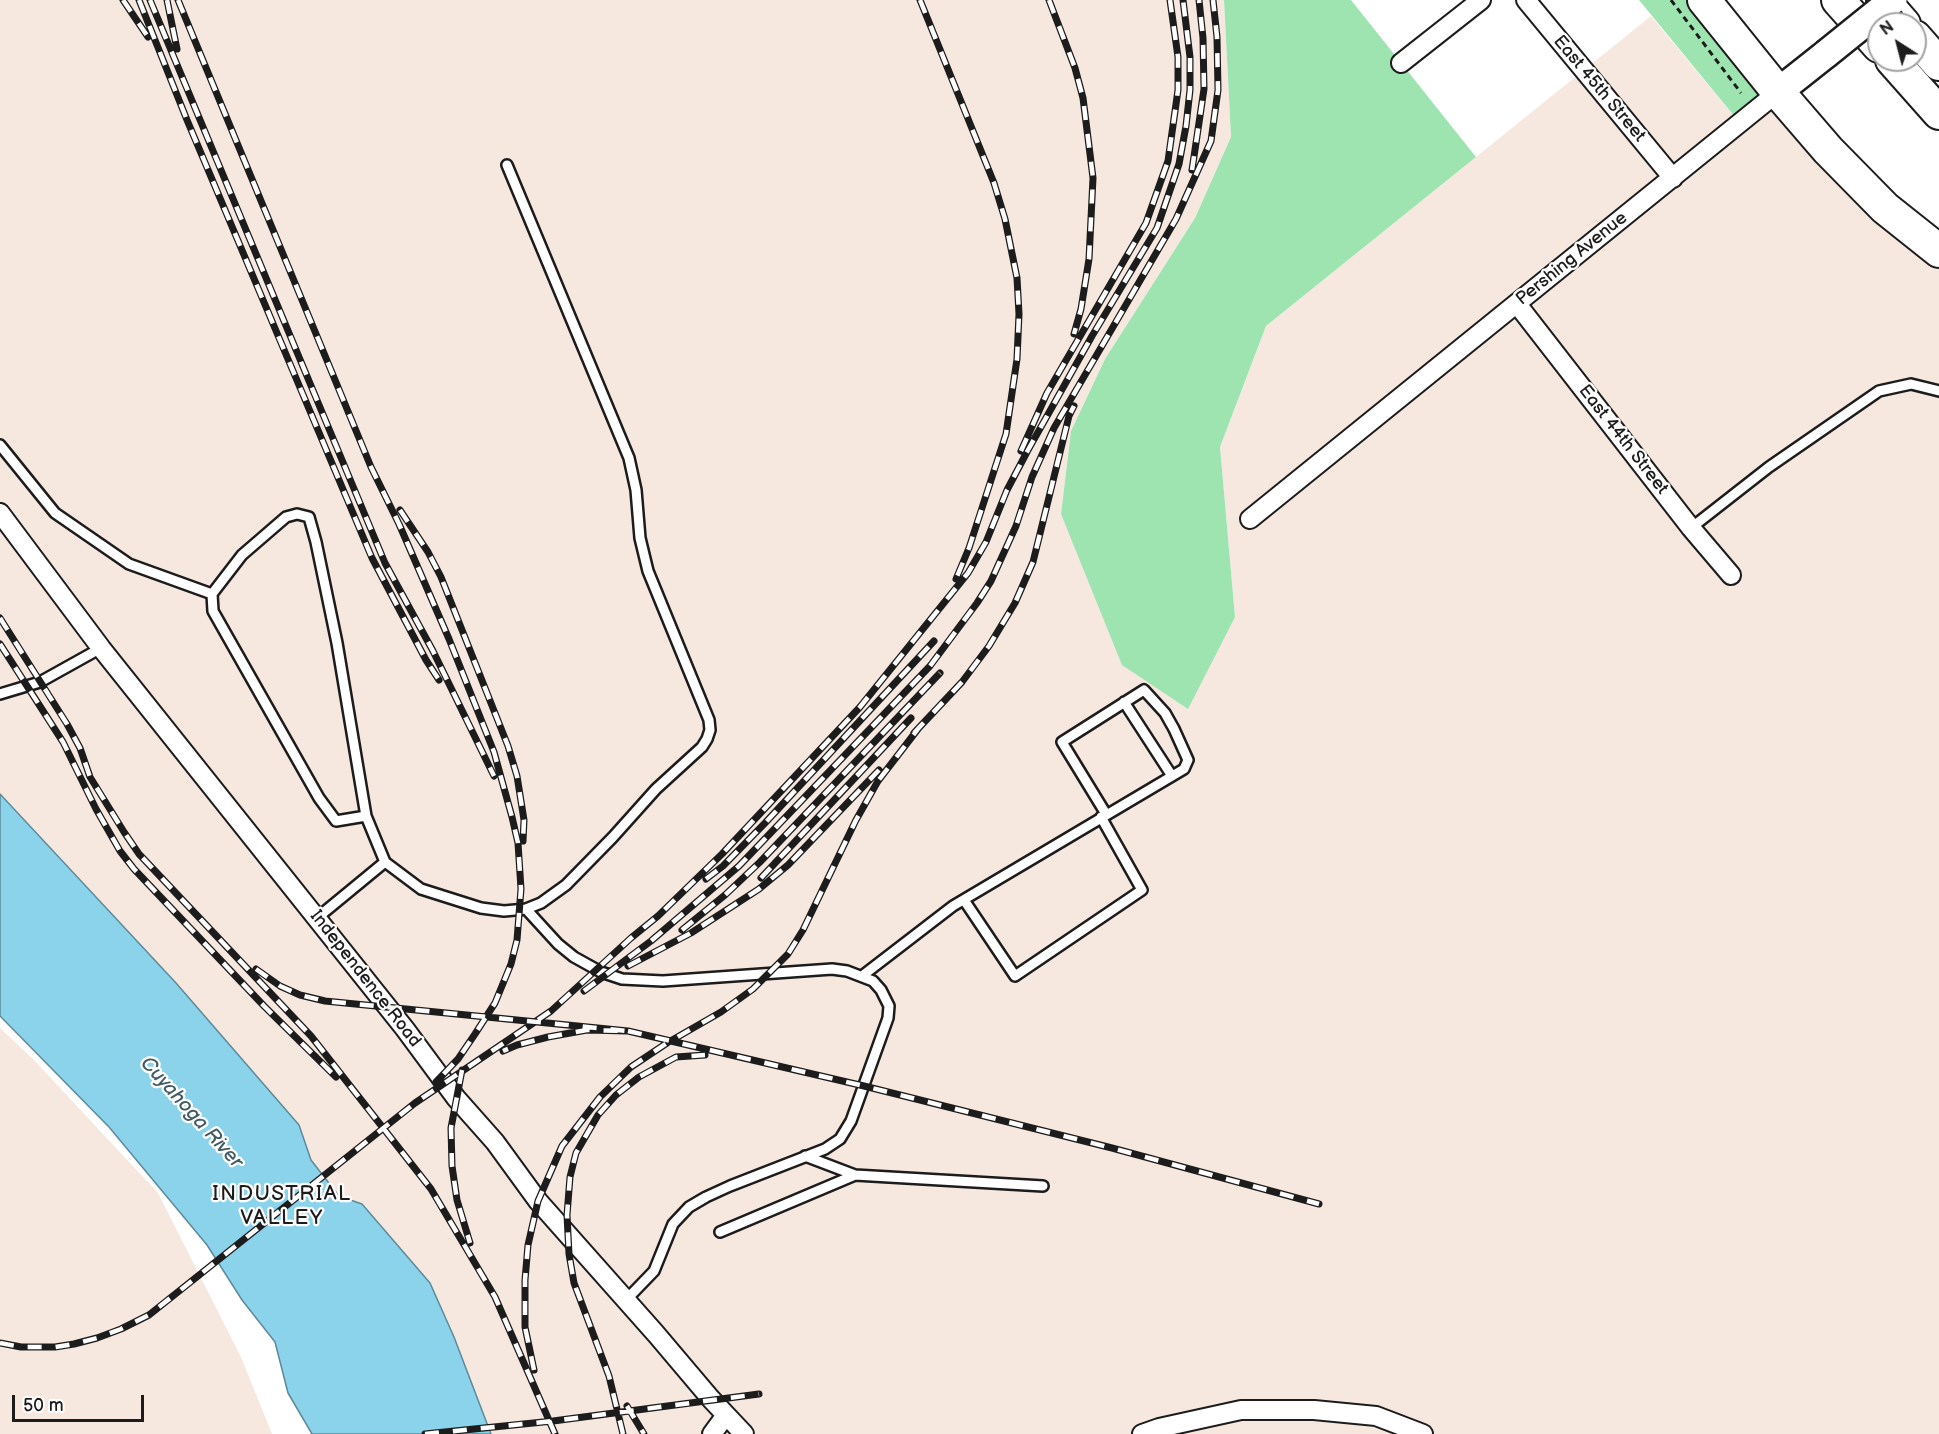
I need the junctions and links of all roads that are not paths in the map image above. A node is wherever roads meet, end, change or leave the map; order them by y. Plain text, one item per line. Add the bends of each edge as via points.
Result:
1 (1481, 0) edge
2 (1526, 0) edge
3 (1704, 0) edge
4 (1838, 0) edge
5 (1883, 0) edge
6 (1893, 0) edge
7 (1894, 12) edge
8 (1867, 33) edge
9 (1927, 50) edge
10 (1401, 63) dead end
11 (1939, 64) edge
12 (1903, 72) edge
13 (1778, 93) junction
14 (1939, 113) edge
15 (507, 165) dead end
16 (1673, 178) junction
17 (1939, 251) edge
18 (1517, 304) junction
19 (1939, 391) edge
20 (0, 445) edge
21 (0, 513) edge
22 (1250, 519) dead end
23 (1691, 528) junction
24 (1731, 575) dead end
25 (212, 594) junction
26 (101, 648) junction
27 (0, 694) edge
28 (1124, 702) junction
29 (1172, 776) junction
30 (366, 816) junction
31 (1103, 816) junction
32 (385, 862) junction
33 (963, 900) junction
34 (526, 909) junction
35 (317, 918) junction
36 (862, 976) junction
37 (805, 1156) junction
38 (855, 1175) junction
39 (1043, 1186) dead end
40 (720, 1232) dead end
41 (626, 1300) junction
42 (726, 1415) junction
43 (712, 1434) edge
44 (744, 1434) edge
45 (1142, 1434) edge
46 (1423, 1434) edge

1 - 10 street
2 - 16 street, East 45th Street
3 - 13 highway
4 - 8 highway
5 - 7 highway
6 - 13 main road, Pershing Avenue, bridge
9 - 11 highway
12 - 14 highway
13 - 16 street, Pershing Avenue
13 - 17 highway via 1885,208
15 - 34 lane via 625,447 648,571 710,730 702,747 656,789 566,885
16 - 18 street, Pershing Avenue
18 - 22 street, Pershing Avenue
18 - 23 street, East 44th Street
19 - 23 lane via 1911,384 1879,391
20 - 25 lane via 55,513 129,564
21 - 26 street, Independence Road
23 - 24 street, East 44th Street
25 - 30 lane via 213,611 319,798 336,821
25 - 30 lane via 242,555 286,517 309,517 337,643
26 - 27 lane via 40,682
26 - 35 street, Independence Road
28 - 29 lane
28 - 29 lane via 1144,690 1165,713 1188,760 1184,769
28 - 31 lane via 1062,742
29 - 31 lane
30 - 32 lane
31 - 33 lane
31 - 33 lane via 1142,890 1015,976
32 - 34 lane via 421,889 481,908
32 - 35 lane
33 - 36 lane
34 - 36 lane via 574,957 622,979 663,981 823,969
35 - 41 street, Independence Road via 538,1201
36 - 37 lane via 881,990 889,1006 888,1018 846,1132 833,1144
37 - 38 lane
37 - 41 lane via 706,1197 680,1214 654,1271
38 - 39 lane
38 - 40 lane
41 - 42 street, Independence Road
42 - 43 street
42 - 44 street, Independence Road
45 - 46 street via 1241,1410 1376,1416

